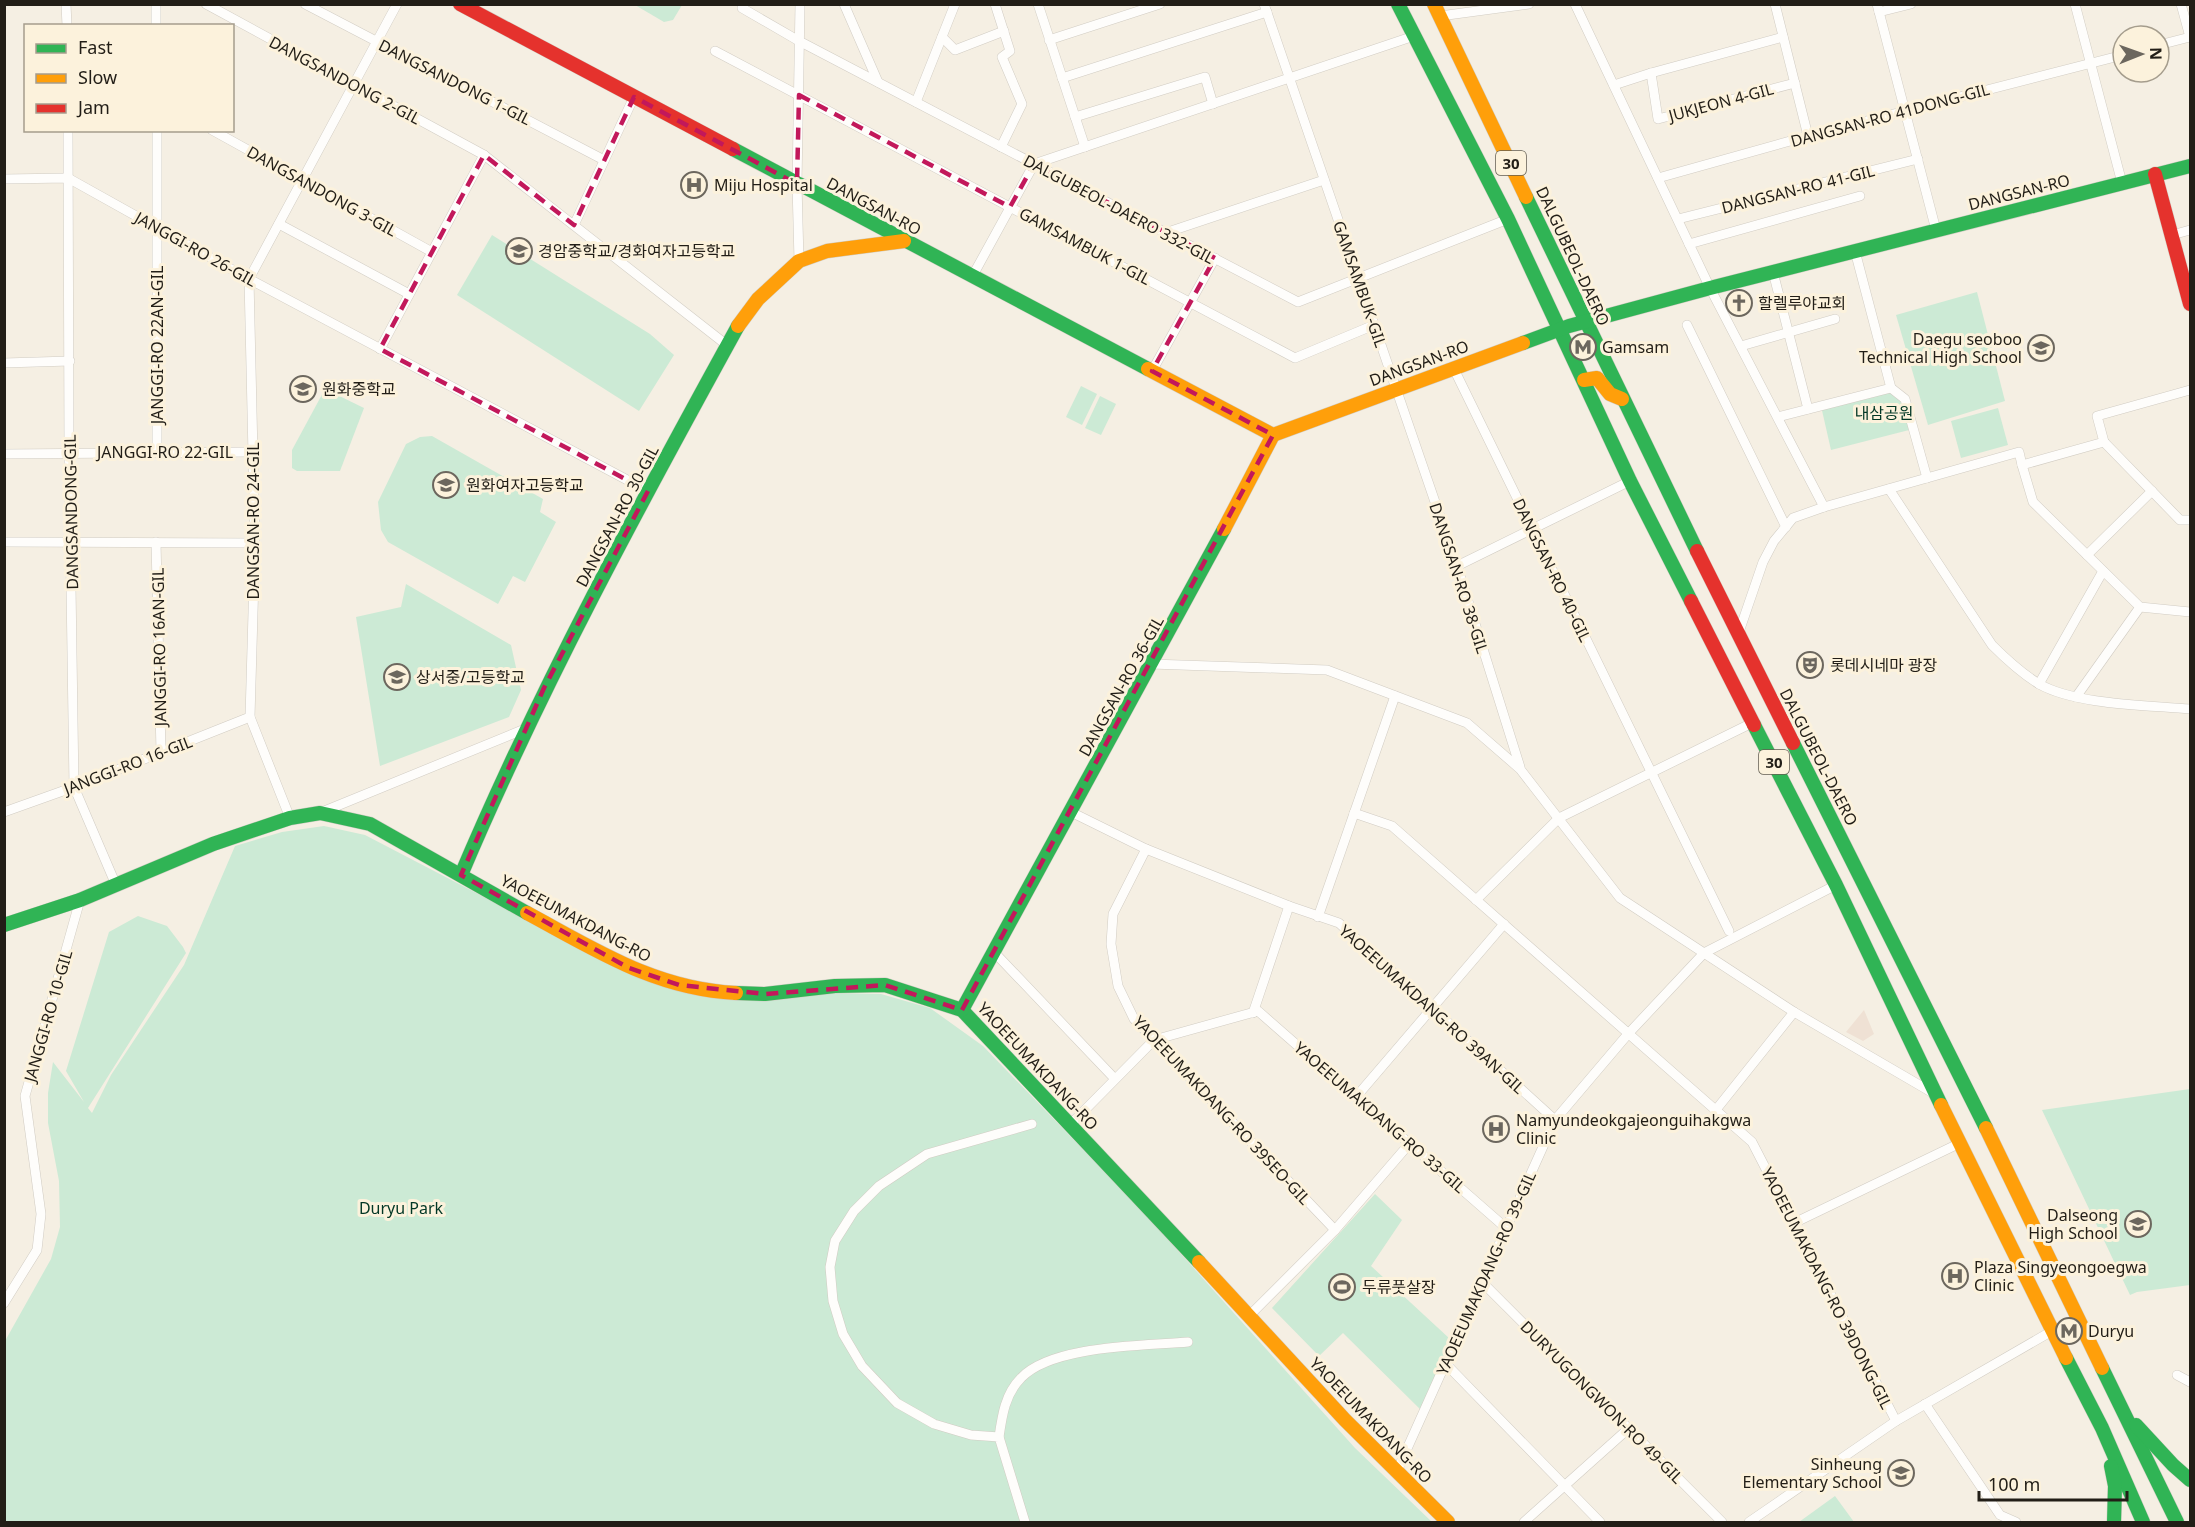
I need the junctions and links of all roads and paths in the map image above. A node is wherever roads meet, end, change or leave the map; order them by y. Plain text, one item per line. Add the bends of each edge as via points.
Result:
1 (66, 4) edge
2 (156, 4) edge
3 (206, 4) edge
4 (305, 4) edge
5 (398, 4) edge
6 (460, 4) edge
7 (800, 4) edge
8 (844, 4) edge
9 (955, 4) edge
10 (995, 4) edge
11 (1038, 4) edge
12 (1160, 4) edge
13 (1398, 4) edge
14 (1529, 4) edge
15 (1575, 4) edge
16 (1775, 4) edge
17 (1911, 4) edge
18 (2075, 4) edge
19 (2181, 4) edge
20 (742, 8) dead end
21 (1266, 8) edge
22 (1878, 8) edge
23 (1437, 10) edge
24 (67, 24) edge
25 (156, 24) edge
26 (1004, 31) junction
27 (1413, 36) junction
28 (942, 37) junction
29 (1783, 37) junction
30 (2190, 37) edge
31 (1049, 40) junction
32 (799, 41) junction
33 (377, 42) junction
34 (2171, 42) edge
35 (715, 51) dead end
36 (2111, 58) edge
37 (2091, 63) junction
38 (1651, 73) junction
39 (1062, 78) junction
40 (1290, 79) junction
41 (878, 82) junction
42 (1794, 82) junction
43 (354, 85) junction
44 (1614, 85) junction
45 (798, 95) junction
46 (634, 97) junction
47 (916, 102) junction
48 (1213, 104) junction
49 (1905, 111) junction
50 (1075, 117) junction
51 (68, 132) edge
52 (157, 132) edge
53 (216, 132) edge
54 (1808, 136) junction
55 (1001, 147) junction
56 (1085, 147) junction
57 (484, 155) junction
58 (604, 159) junction
59 (1918, 159) junction
60 (1034, 164) junction
61 (2190, 166) edge
62 (2155, 174) junction
63 (4, 178) edge
64 (68, 178) junction
65 (1658, 178) junction
66 (1324, 180) junction
67 (302, 181) junction
68 (2122, 183) junction
69 (797, 184) junction
70 (1860, 196) dead end
71 (1010, 207) junction
72 (1508, 219) junction
73 (1677, 219) junction
74 (279, 224) junction
75 (573, 225) junction
76 (157, 228) junction
77 (1936, 230) junction
78 (2190, 230) edge
79 (1165, 233) junction
80 (2172, 235) junction
81 (904, 241) junction
82 (1689, 244) junction
83 (1855, 251) junction
84 (432, 252) junction
85 (1215, 258) junction
86 (799, 261) junction
87 (1773, 272) junction
88 (972, 277) junction
89 (249, 279) junction
90 (1358, 279) junction
91 (1710, 288) junction
92 (410, 294) junction
93 (1190, 302) junction
94 (2190, 304) edge
95 (1835, 320) dead end
96 (1587, 322) junction
97 (1687, 325) dead end
98 (1374, 326) junction
99 (1560, 330) junction
100 (1788, 333) junction
101 (728, 346) junction
102 (1741, 346) junction
103 (380, 349) junction
104 (70, 361) junction
105 (4, 363) edge
106 (1453, 367) junction
107 (1152, 371) junction
108 (1584, 380) junction
109 (1891, 388) junction
110 (1396, 389) junction
111 (2190, 390) edge
112 (1622, 399) junction
113 (1808, 410) junction
114 (1778, 417) junction
115 (1273, 435) junction
116 (2104, 442) junction
117 (253, 452) junction
118 (69, 453) junction
119 (157, 453) junction
120 (4, 454) edge
121 (2022, 465) junction
122 (1927, 478) junction
123 (1630, 481) junction
124 (1889, 489) junction
125 (648, 491) junction
126 (2152, 491) junction
127 (1824, 507) junction
128 (2190, 520) edge
129 (1786, 527) junction
130 (1532, 530) junction
131 (4, 542) edge
132 (72, 542) junction
133 (156, 542) junction
134 (255, 543) junction
135 (2087, 555) junction
136 (1457, 566) junction
137 (2103, 571) junction
138 (2140, 607) junction
139 (2190, 612) edge
140 (1739, 632) junction
141 (1152, 664) junction
142 (2039, 684) junction
143 (1395, 696) junction
144 (2076, 697) junction
145 (2190, 709) edge
146 (250, 717) junction
147 (1754, 722) junction
148 (525, 729) junction
149 (161, 752) junction
150 (1520, 768) junction
151 (1651, 772) junction
152 (75, 787) junction
153 (4, 812) edge
154 (320, 813) junction
155 (1071, 813) junction
156 (1354, 813) junction
157 (290, 818) junction
158 (1558, 818) junction
159 (1146, 849) junction
160 (460, 875) junction
161 (116, 885) junction
162 (1836, 885) junction
163 (80, 900) junction
164 (1476, 900) junction
165 (1289, 906) junction
166 (1318, 917) junction
167 (1504, 924) junction
168 (4, 925) edge
169 (1729, 931) dead end
170 (994, 952) junction
171 (1704, 953) junction
172 (1432, 1008) junction
173 (962, 1010) junction
174 (1794, 1012) junction
175 (1253, 1013) junction
176 (1628, 1034) junction
177 (1154, 1040) junction
178 (1115, 1080) junction
179 (1935, 1094) junction
180 (1356, 1097) junction
181 (1715, 1110) junction
182 (1555, 1120) junction
183 (1032, 1124) dead end
184 (1070, 1125) junction
185 (1410, 1143) junction
186 (1960, 1143) junction
187 (1794, 1223) junction
188 (1506, 1228) junction
189 (1335, 1230) junction
190 (1482, 1282) junction
191 (4, 1303) edge
192 (1249, 1316) junction
193 (2052, 1331) junction
194 (1188, 1342) dead end
195 (1445, 1363) junction
196 (2177, 1376) dead end
197 (2190, 1382) edge
198 (1925, 1404) junction
199 (2127, 1414) junction
200 (1896, 1421) junction
201 (2102, 1428) junction
202 (1628, 1429) junction
203 (999, 1437) junction
204 (1397, 1471) junction
205 (2190, 1480) edge
206 (1565, 1486) junction
207 (1025, 1522) edge
208 (1448, 1522) edge
209 (1524, 1522) edge
210 (1600, 1522) edge
211 (1722, 1522) edge
212 (1749, 1522) edge
213 (2016, 1522) edge
214 (2114, 1522) edge
215 (2143, 1522) edge
216 (2177, 1522) edge

1 - 24 street
2 - 25 street
3 - 43 street, DANGSANDONG 2-GIL
4 - 33 street, DANGSANDONG 1-GIL
5 - 33 street, DANGSAN-RO 24-GIL
6 - 46 main road, DANGSAN-RO
7 - 32 street
8 - 41 street
9 - 28 street
10 - 26 street
11 - 31 street
12 - 31 street
13 - 27 main road, 30
14 - 23 street
15 - 44 street
16 - 29 street, JUKJEON 4-GIL
17 - 22 street
18 - 37 street
19 - 30 street
20 - 32 street, DALGUBEOL-DAERO 332-GIL
21 - 39 street, GAMSAMBUK-GIL
21 - 40 street, GAMSAMBUK-GIL
22 - 49 street
23 - 96 main road, DALGUBEOL-DAERO / 30
26 - 28 street via 955,50
26 - 55 street via 1010,51 1002,57 1022,104
27 - 40 street
27 - 72 main road, 30
28 - 47 street
29 - 38 street
29 - 42 street, JUKJEON 4-GIL
30 - 34 street
31 - 39 street
32 - 41 street, DALGUBEOL-DAERO 332-GIL
32 - 45 street
33 - 43 street, DANGSAN-RO 24-GIL
33 - 58 street, DANGSANDONG 1-GIL
35 - 45 street, GAMSAMBUK 1-GIL
36 - 37 street, DANGSAN-RO 41DONG-GIL
37 - 49 street, DANGSAN-RO 41DONG-GIL
37 - 68 street
38 - 42 street, JUKJEON 4-GIL via 1658,119
38 - 44 street
39 - 50 street
40 - 48 street
40 - 66 street, GAMSAMBUK-GIL
41 - 47 street, DALGUBEOL-DAERO 332-GIL
42 - 54 street, JUKJEON 4-GIL
43 - 57 street, DANGSANDONG 2-GIL
43 - 67 street, DANGSAN-RO 24-GIL
44 - 65 street
45 - 69 street
45 - 71 street, GAMSAMBUK 1-GIL
46 - 58 street
46 - 69 main road, DANGSAN-RO
47 - 55 street, DALGUBEOL-DAERO 332-GIL
48 - 50 street via 1204,77
48 - 56 street
49 - 54 street, DANGSAN-RO 41DONG-GIL
49 - 59 street
50 - 56 street
51 - 64 street, DANGSANDONG-GIL
52 - 76 street, JANGGI-RO 22AN-GIL
53 - 67 street, DANGSANDONG 3-GIL
54 - 65 street, DANGSAN-RO 41DONG-GIL
55 - 60 street, DALGUBEOL-DAERO 332-GIL
56 - 60 street
57 - 75 street, DANGSANDONG 2-GIL
57 - 84 street
58 - 75 street
59 - 73 street, DANGSAN-RO 41-GIL
59 - 77 street
60 - 71 street
60 - 79 street, DALGUBEOL-DAERO 332-GIL
61 - 62 main road, DANGSAN-RO
62 - 68 main road, DANGSAN-RO
62 - 80 main road
63 - 64 street, JANGGI-RO 26-GIL
64 - 76 street, JANGGI-RO 26-GIL
64 - 104 street, DANGSANDONG-GIL
65 - 73 street
66 - 79 street
66 - 90 street, GAMSAMBUK-GIL
67 - 74 street, DANGSAN-RO 24-GIL
67 - 84 street, DANGSANDONG 3-GIL
68 - 77 main road, DANGSAN-RO
69 - 81 main road, DANGSAN-RO
69 - 86 street
70 - 82 street, DANGSAN-RO 41-GIL
71 - 88 street
71 - 93 street, GAMSAMBUK 1-GIL
72 - 90 street, DALGUBEOL-DAERO 332-GIL
72 - 99 main road, 30
73 - 82 street
74 - 89 street, DANGSAN-RO 24-GIL
74 - 92 street
75 - 101 street, DANGSANDONG 2-GIL
76 - 89 street, JANGGI-RO 26-GIL
76 - 119 street, JANGGI-RO 22AN-GIL
77 - 83 main road, DANGSAN-RO
78 - 80 street
79 - 85 street, DALGUBEOL-DAERO 332-GIL
80 - 94 main road
81 - 86 main road via 827,252
81 - 88 main road, DANGSAN-RO
82 - 91 street
83 - 87 main road, DANGSAN-RO
83 - 109 street
84 - 92 street
85 - 90 street, DALGUBEOL-DAERO 332-GIL via 1298,302
85 - 93 street
86 - 101 main road, DANGSAN-RO 30-GIL via 758,299
87 - 91 main road, DANGSAN-RO
87 - 100 street
88 - 107 main road, DANGSAN-RO
89 - 103 street, JANGGI-RO 26-GIL
89 - 117 street, DANGSAN-RO 24-GIL
90 - 98 street, GAMSAMBUK-GIL
91 - 96 main road, DANGSAN-RO
91 - 102 street
92 - 103 street
93 - 98 street, GAMSAMBUK 1-GIL via 1295,357
93 - 107 street
95 - 100 street
96 - 99 main road, DANGSAN-RO
96 - 112 main road, DALGUBEOL-DAERO / 30
97 - 129 street
98 - 110 street, GAMSAMBUK-GIL
99 - 106 main road, DANGSAN-RO
99 - 108 main road, 30
100 - 102 street
100 - 113 street
101 - 125 main road, DANGSAN-RO 30-GIL
102 - 114 street
103 - 125 street, JANGGI-RO 26-GIL
104 - 105 street
104 - 118 street, DANGSANDONG-GIL
106 - 110 main road, DANGSAN-RO
106 - 130 street, DANGSAN-RO 40-GIL
107 - 115 main road, DANGSAN-RO
108 - 112 main road via 1596,377 1609,395
108 - 123 main road, 30
109 - 113 street
109 - 122 street via 1905,399
110 - 115 main road, DANGSAN-RO
110 - 136 street, DANGSAN-RO 38-GIL
111 - 116 street via 2097,416
112 - 140 main road, DALGUBEOL-DAERO / 30
113 - 114 street
114 - 127 street
115 - 141 main road, DANGSAN-RO 36-GIL
116 - 121 street
116 - 126 street
117 - 119 street, JANGGI-RO 22-GIL
117 - 134 street, DANGSAN-RO 24-GIL
118 - 119 street, JANGGI-RO 22-GIL
118 - 120 street, JANGGI-RO 22-GIL
118 - 132 street, DANGSANDONG-GIL
121 - 122 street via 2019,452
121 - 135 street via 2032,502
122 - 124 street
123 - 130 street
123 - 147 main road, 30
124 - 127 street
124 - 142 street via 1992,645
125 - 148 main road, DANGSAN-RO 30-GIL
126 - 128 street via 2180,520
126 - 135 street
127 - 129 street via 1793,518
129 - 140 street via 1763,562
130 - 136 street
130 - 151 street, DANGSAN-RO 40-GIL
131 - 132 street
132 - 133 street
132 - 152 street, DANGSANDONG-GIL
133 - 134 street
133 - 149 street, JANGGI-RO 16AN-GIL
134 - 146 street, DANGSAN-RO 24-GIL
135 - 137 street
136 - 150 street, DANGSAN-RO 38-GIL
137 - 138 street
137 - 142 street
138 - 139 street
138 - 144 street
140 - 199 main road, DALGUBEOL-DAERO / 30
141 - 143 street via 1327,670
141 - 155 main road, DANGSAN-RO 36-GIL
142 - 144 street
143 - 150 street via 1467,723
143 - 156 street
144 - 145 street
146 - 149 street, JANGGI-RO 16-GIL
146 - 157 street, DANGSAN-RO 24-GIL
147 - 151 street
147 - 162 main road, 30
148 - 154 street
148 - 160 main road, DANGSAN-RO 30-GIL
149 - 152 street, JANGGI-RO 16-GIL
150 - 158 street
151 - 158 street
151 - 169 street
152 - 153 street, JANGGI-RO 16-GIL
152 - 161 street, DANGSANDONG-GIL
154 - 157 main road, YAOEEUMAKDANG-RO
154 - 160 main road, YAOEEUMAKDANG-RO via 370,824
155 - 159 street, YAOEEUMAKDANG-RO 39AN-GIL
155 - 170 main road, DANGSAN-RO 36-GIL
156 - 164 street via 1392,826
156 - 166 street
157 - 161 main road, YAOEEUMAKDANG-RO via 213,844
158 - 164 street
158 - 171 street via 1620,898
159 - 165 street, YAOEEUMAKDANG-RO 39AN-GIL
159 - 177 street, YAOEEUMAKDANG-RO 39SEO-GIL via 1113,914 1111,944 1118,986 1134,1019
160 - 173 main road, YAOEEUMAKDANG-RO via 629,968 679,986 765,994 885,985
161 - 163 main road, YAOEEUMAKDANG-RO
162 - 171 street, YAOEEUMAKDANG-RO 39-GIL
162 - 179 main road, 30
163 - 168 main road, YAOEEUMAKDANG-RO
163 - 191 street, JANGGI-RO 10-GIL via 25,1096 41,1214 37,1250
164 - 167 street
165 - 166 street, YAOEEUMAKDANG-RO 39AN-GIL
165 - 175 street
166 - 172 street, YAOEEUMAKDANG-RO 39AN-GIL via 1339,923
167 - 172 street
167 - 176 street
170 - 173 main road, DANGSAN-RO 36-GIL
170 - 178 street
171 - 174 street
171 - 176 street, YAOEEUMAKDANG-RO 39-GIL
172 - 180 street
172 - 182 street, YAOEEUMAKDANG-RO 39AN-GIL
173 - 184 main road, YAOEEUMAKDANG-RO
174 - 179 street
174 - 181 street
175 - 177 street
175 - 180 street, YAOEEUMAKDANG-RO 33-GIL via 1258,1011
176 - 181 street, YAOEEUMAKDANG-RO 39DONG-GIL
176 - 182 street, YAOEEUMAKDANG-RO 39-GIL
177 - 178 street
177 - 189 street, YAOEEUMAKDANG-RO 39SEO-GIL
178 - 184 street
179 - 186 main road, 30
180 - 185 street, YAOEEUMAKDANG-RO 33-GIL
181 - 187 street, YAOEEUMAKDANG-RO 39DONG-GIL via 1752,1142
182 - 188 street, YAOEEUMAKDANG-RO 39-GIL
183 - 203 street via 927,1154 879,1186 854,1211 835,1241 830,1267 833,1301 843,1334 862,1366 897,1403 934,1424 971,1435
184 - 192 main road, YAOEEUMAKDANG-RO
185 - 188 street, YAOEEUMAKDANG-RO 33-GIL
185 - 189 street
186 - 187 street
186 - 193 main road, 30
187 - 200 street, YAOEEUMAKDANG-RO 39DONG-GIL
188 - 190 street, YAOEEUMAKDANG-RO 39-GIL
189 - 192 street
190 - 195 street, YAOEEUMAKDANG-RO 39-GIL
190 - 202 street, DURYUGONGWON-RO 49-GIL
192 - 204 main road, YAOEEUMAKDANG-RO
193 - 198 street
193 - 201 main road, 30
194 - 203 street via 1096,1350 1033,1367 1010,1394
195 - 204 street, YAOEEUMAKDANG-RO 39-GIL
195 - 206 street
196 - 197 street
198 - 200 street
198 - 213 street via 2000,1515
199 - 205 main road
199 - 216 main road, DALGUBEOL-DAERO / 30
200 - 212 street
201 - 214 main road via 2115,1486
201 - 215 main road, 30
202 - 206 street
202 - 211 street, DURYUGONGWON-RO 49-GIL
203 - 207 street
204 - 208 main road, YAOEEUMAKDANG-RO
206 - 209 street
206 - 210 street

